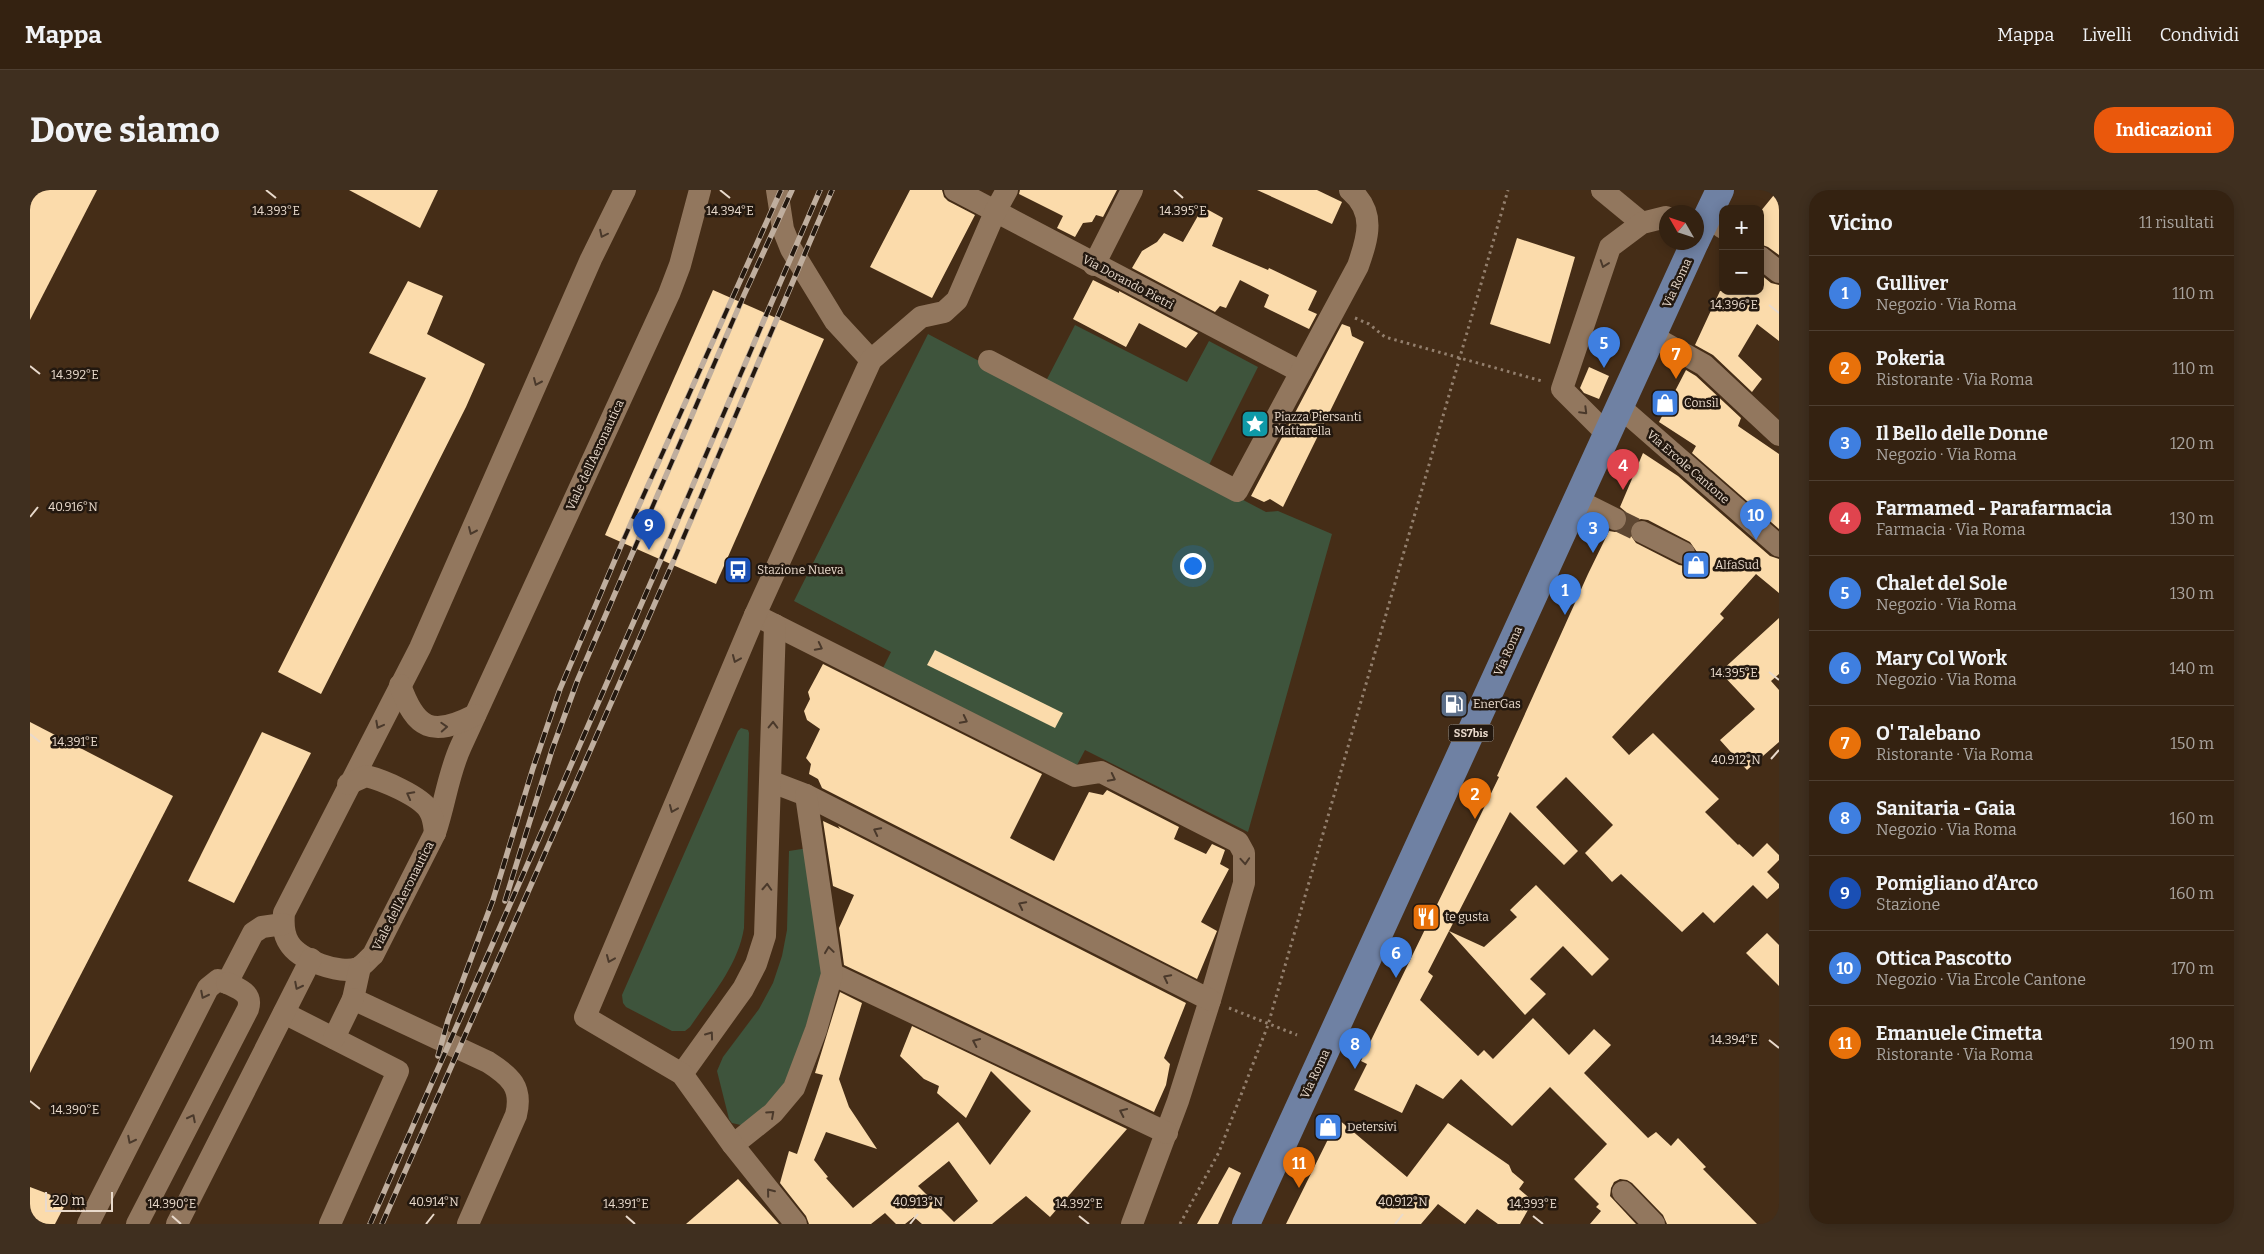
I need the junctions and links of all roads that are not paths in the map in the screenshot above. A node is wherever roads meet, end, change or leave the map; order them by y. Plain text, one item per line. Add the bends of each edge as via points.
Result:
1 (624, 190) edge
2 (700, 190) edge
3 (777, 190) edge
4 (784, 190) edge
5 (955, 190) edge
6 (1007, 190) edge
7 (1132, 190) edge
8 (1350, 190) edge
9 (1602, 190) edge
10 (1623, 190) edge
11 (996, 210) junction
12 (780, 212) junction
13 (1655, 220) edge
14 (1707, 220) edge
15 (1764, 260) edge
16 (1094, 265) junction
17 (1779, 272) edge
18 (1652, 336) junction
19 (871, 360) junction
20 (989, 361) dead end
21 (1301, 372) junction
22 (1620, 407) junction
23 (1607, 434) junction
24 (1779, 435) edge
25 (1577, 500) junction
26 (1615, 519) tunnel mouth
27 (1642, 532) tunnel mouth
28 (1779, 546) edge
29 (1684, 553) dead end
30 (755, 614) junction
31 (775, 624) junction
32 (400, 685) junction
33 (475, 715) junction
34 (772, 782) junction
35 (348, 784) junction
36 (806, 795) junction
37 (435, 833) junction
38 (284, 930) junction
39 (311, 959) junction
40 (360, 967) junction
41 (832, 974) junction
42 (232, 985) junction
43 (353, 999) junction
44 (1210, 1000) junction
45 (284, 1013) junction
46 (334, 1038) junction
47 (682, 1074) junction
48 (1167, 1133) junction
49 (739, 1152) junction
50 (1623, 1192) dead end
51 (88, 1224) edge
52 (137, 1224) edge
53 (177, 1224) edge
54 (330, 1224) edge
55 (468, 1224) edge
56 (796, 1224) edge
57 (1132, 1224) edge
58 (1246, 1224) edge
59 (1654, 1224) edge

1 -> 32 street via 591,258 447,589
2 - 33 street, Viale dell’Aeronautica via 669,294
3 - 12 street
4 - 12 street
5 - 11 street, Via Dorando Pietri
6 - 11 street
7 - 16 street
8 - 21 street via 1363,204 1368,226 1365,244 1358,266
9 - 13 street
10 - 13 street
11 - 16 street, Via Dorando Pietri
11 - 19 street via 957,300 944,312 921,318
12 - 19 street via 782,229 791,249 836,321
13 -> 23 street via 1610,247 1562,389
14 - 18 main road, Via Roma / SS7bis
15 - 17 street
16 - 21 street, Via Dorando Pietri
18 - 22 main road, Via Roma / SS7bis
18 - 24 street via 1704,365
19 - 30 street
20 - 21 street via 1237,491
22 - 23 main road, Via Roma / SS7bis
22 - 28 street, Via Ercole Cantone
23 - 25 main road, Via Roma / SS7bis
25 - 26 street
25 - 58 main road, Via Roma / SS7bis
27 - 29 street
30 - 31 street
30 -> 47 street via 585,1017
34 -> 31 street
31 -> 44 street via 1075,776 1101,772 1238,842 1244,853 1244,883
32 -> 33 street via 411,710 425,724 446,728
32 -> 35 street
33 - 37 street, Viale dell’Aeronautica via 452,767
34 - 36 street
47 -> 34 street via 743,989 762,946
37 -> 35 street, Viale dell’Aeronautica via 428,809 410,795 366,776
35 - 38 street via 284,913
41 -> 36 street
44 -> 36 street
37 - 40 street, Viale dell’Aeronautica via 373,955
38 - 39 street via 290,945
38 - 42 street via 262,927 253,933
39 - 40 street via 332,970
39 -> 45 street
40 - 43 street
48 -> 41 street
49 -> 41 street via 794,1088 816,1030
42 -> 51 street via 218,980 208,988
52 -> 42 street via 248,1009 250,999 247,994
43 - 46 street
43 - 55 street via 488,1062 502,1071 516,1089 519,1101 516,1115
44 - 48 street
45 - 46 street
45 - 53 street
46 - 54 street via 398,1071
47 - 49 street
48 - 57 street
56 -> 49 street
50 - 59 street

